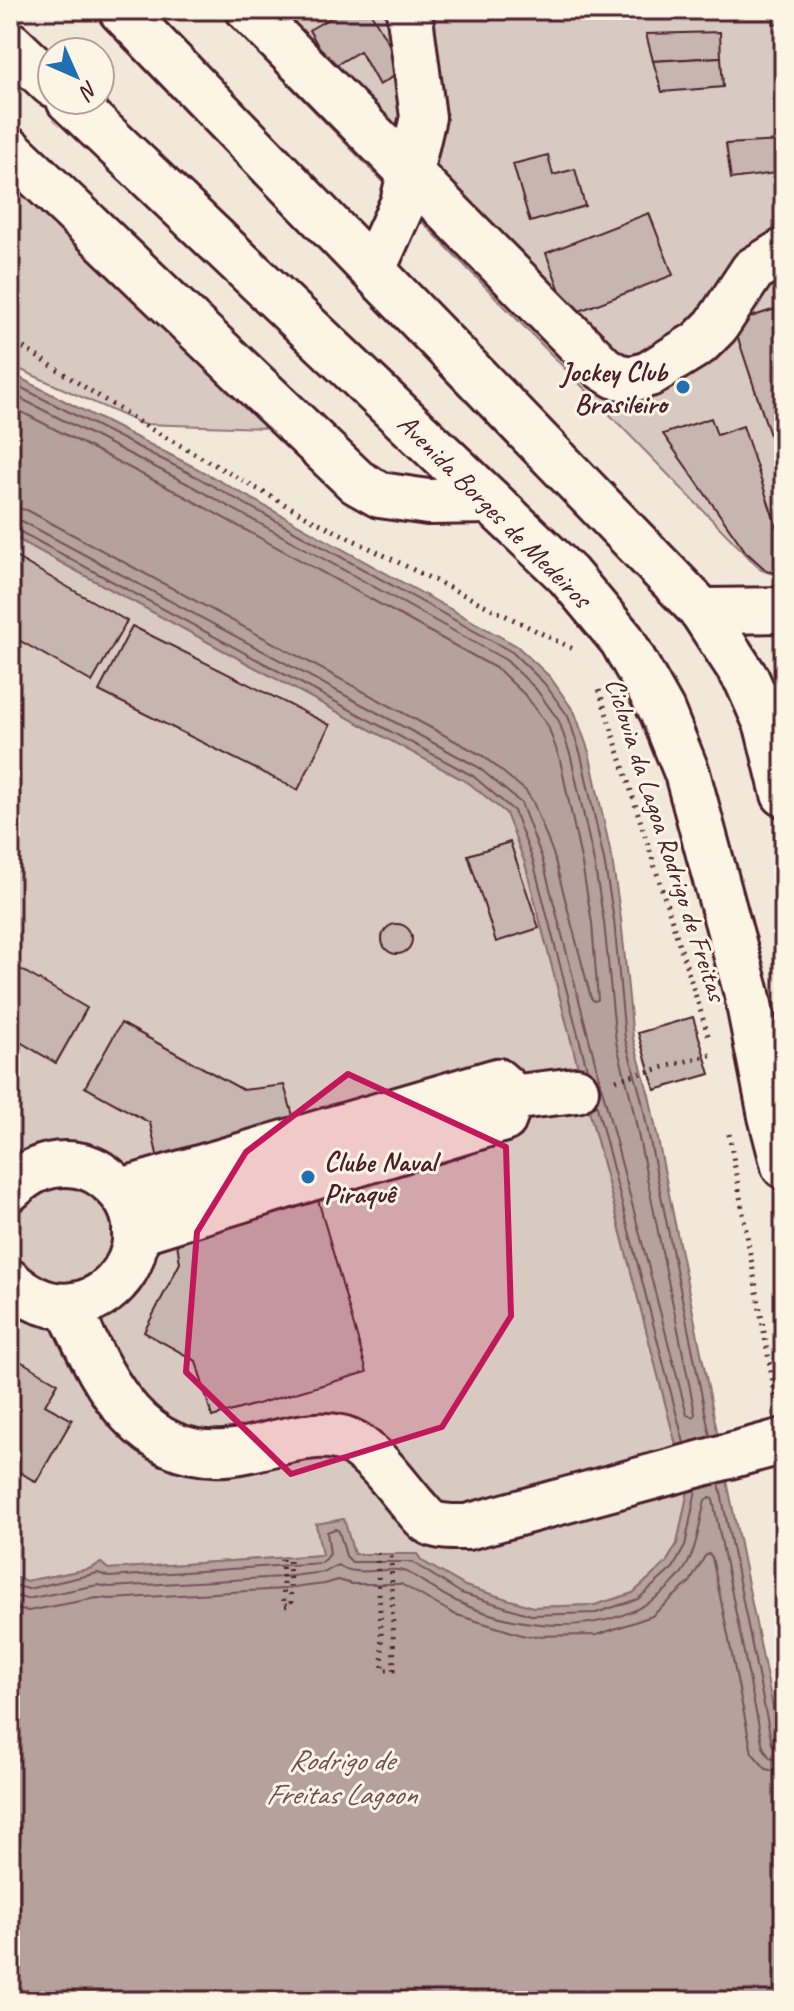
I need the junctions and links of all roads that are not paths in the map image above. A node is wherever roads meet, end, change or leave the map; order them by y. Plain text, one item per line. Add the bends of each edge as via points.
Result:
1 (121, 10) edge
2 (249, 10) edge
3 (409, 10) edge
4 (10, 44) edge
5 (36, 69) edge
6 (86, 116) edge
7 (10, 150) edge
8 (412, 172) junction
9 (784, 251) edge
10 (373, 269) junction
11 (490, 501) junction
12 (784, 610) edge
13 (702, 611) junction
14 (776, 723) edge
15 (784, 794) edge
16 (760, 1063) junction
17 (576, 1090) road end
18 (784, 1106) edge
19 (784, 1166) edge
20 (255, 1174) junction
21 (10, 1189) edge
22 (121, 1191) junction
23 (135, 1232) junction
24 (10, 1282) edge
25 (68, 1307) junction
26 (773, 1444) edge

1 - 10 main road
2 - 8 main road
3 - 8 main road via 423,117
4 - 5 main road
6 - 11 main road, Avenida Borges de Medeiros
7 - 11 main road via 357,482 380,495 428,502
8 - 9 main road via 616,376 649,374 699,343 753,270
8 - 10 main road
10 - 13 main road
11 - 16 main road, Avenida Borges de Medeiros via 568,575 622,640 662,711 687,773 747,994
12 - 13 main road
13 - 14 main road
14 - 15 main road
16 - 18 main road
16 - 19 main road, Avenida Borges de Medeiros
17 - 20 main road via 510,1098 504,1119 407,1128
20 - 22 main road
20 - 23 main road
21 - 22 main road via 41,1167 65,1163 105,1176
22 - 23 main road
23 - 25 main road via 133,1255 109,1291
24 - 25 main road via 45,1305
25 - 26 main road via 125,1412 160,1437 194,1452 226,1453 312,1435 336,1437 354,1443 377,1463 428,1522 436,1524 467,1527

